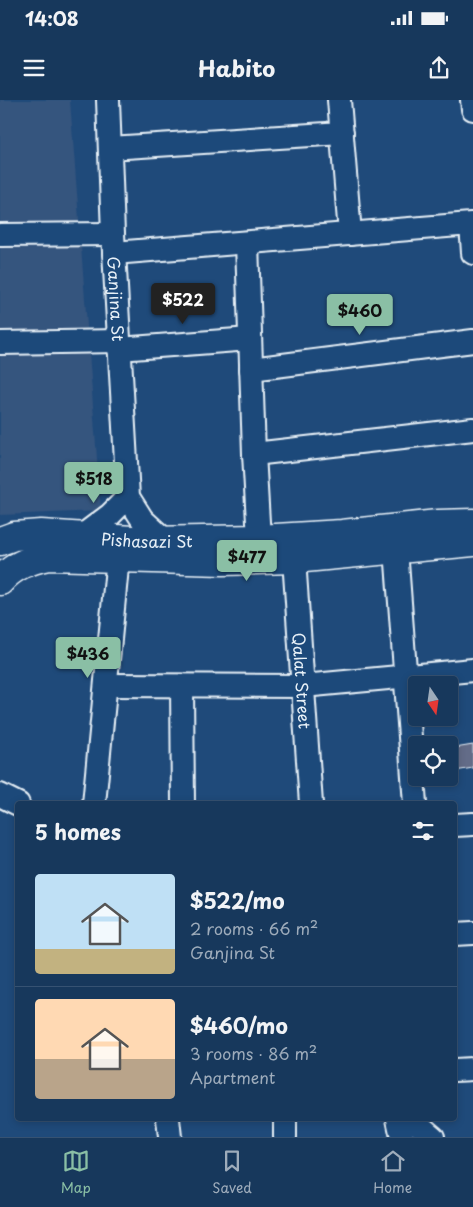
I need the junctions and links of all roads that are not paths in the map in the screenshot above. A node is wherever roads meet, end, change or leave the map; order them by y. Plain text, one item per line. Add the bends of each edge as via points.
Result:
1 (108, 100) edge
2 (339, 100) edge
3 (472, 100) edge
4 (473, 109) edge
5 (342, 133) junction
6 (110, 148) junction
7 (350, 234) junction
8 (0, 235) edge
9 (113, 243) junction
10 (247, 243) junction
11 (473, 253) edge
12 (250, 339) junction
13 (473, 341) edge
14 (0, 343) edge
15 (119, 345) junction
16 (251, 369) junction
17 (473, 429) edge
18 (254, 454) junction
19 (128, 497) junction
20 (473, 523) edge
21 (82, 536) junction
22 (259, 539) junction
23 (0, 541) edge
24 (167, 542) junction
25 (473, 542) edge
26 (396, 549) junction
27 (118, 557) junction
28 (294, 559) junction
29 (3, 569) edge
30 (473, 670) edge
31 (406, 676) junction
32 (106, 685) junction
33 (182, 686) junction
34 (303, 686) junction
35 (0, 795) edge
36 (94, 801) edge
37 (183, 801) edge
38 (311, 801) edge
39 (415, 801) edge
40 (15, 802) edge
41 (473, 824) edge
42 (457, 825) edge
43 (473, 932) edge
44 (457, 934) edge
45 (473, 1069) edge
46 (457, 1070) edge
47 (168, 1121) edge
48 (285, 1121) edge
49 (398, 1121) edge
50 (414, 1121) edge
51 (170, 1137) edge
52 (285, 1137) edge
53 (402, 1137) edge
54 (433, 1137) edge

1 - 6 street, Ganjina St
2 - 5 street
3 - 4 street
5 - 6 street
5 - 7 street
6 - 9 street, Ganjina St
7 - 10 street
7 - 11 street via 471,224
8 - 9 street
9 - 10 street
9 - 15 street, Ganjina St
10 - 12 street
12 - 15 street
12 - 16 street
13 - 16 street
14 - 15 street
15 - 19 street, Ganjina St
16 - 18 street
17 - 18 street
18 - 22 street
19 - 21 street
19 - 24 street, Ganjina St via 142,519
20 - 22 main road, Pishasazi St
21 - 23 main road, Pishasazi St via 28,534
21 - 24 main road, Pishasazi St
22 - 24 main road, Pishasazi St
25 - 26 main road, Pishasazi St
26 - 28 main road, Pishasazi St
26 - 31 street
27 - 28 main road, Pishasazi St via 223,561
27 - 29 main road, Pishasazi St via 48,556
27 - 32 street
28 - 34 street, Qalat Street
30 - 31 street
31 - 34 street
31 - 39 street
32 - 33 street
32 - 36 street
33 - 34 street
33 - 37 street
34 - 38 street, Qalat Street
35 - 40 street
41 - 42 street
43 - 44 street
45 - 46 street
47 - 51 street
48 - 52 street
49 - 53 street
50 - 54 street

